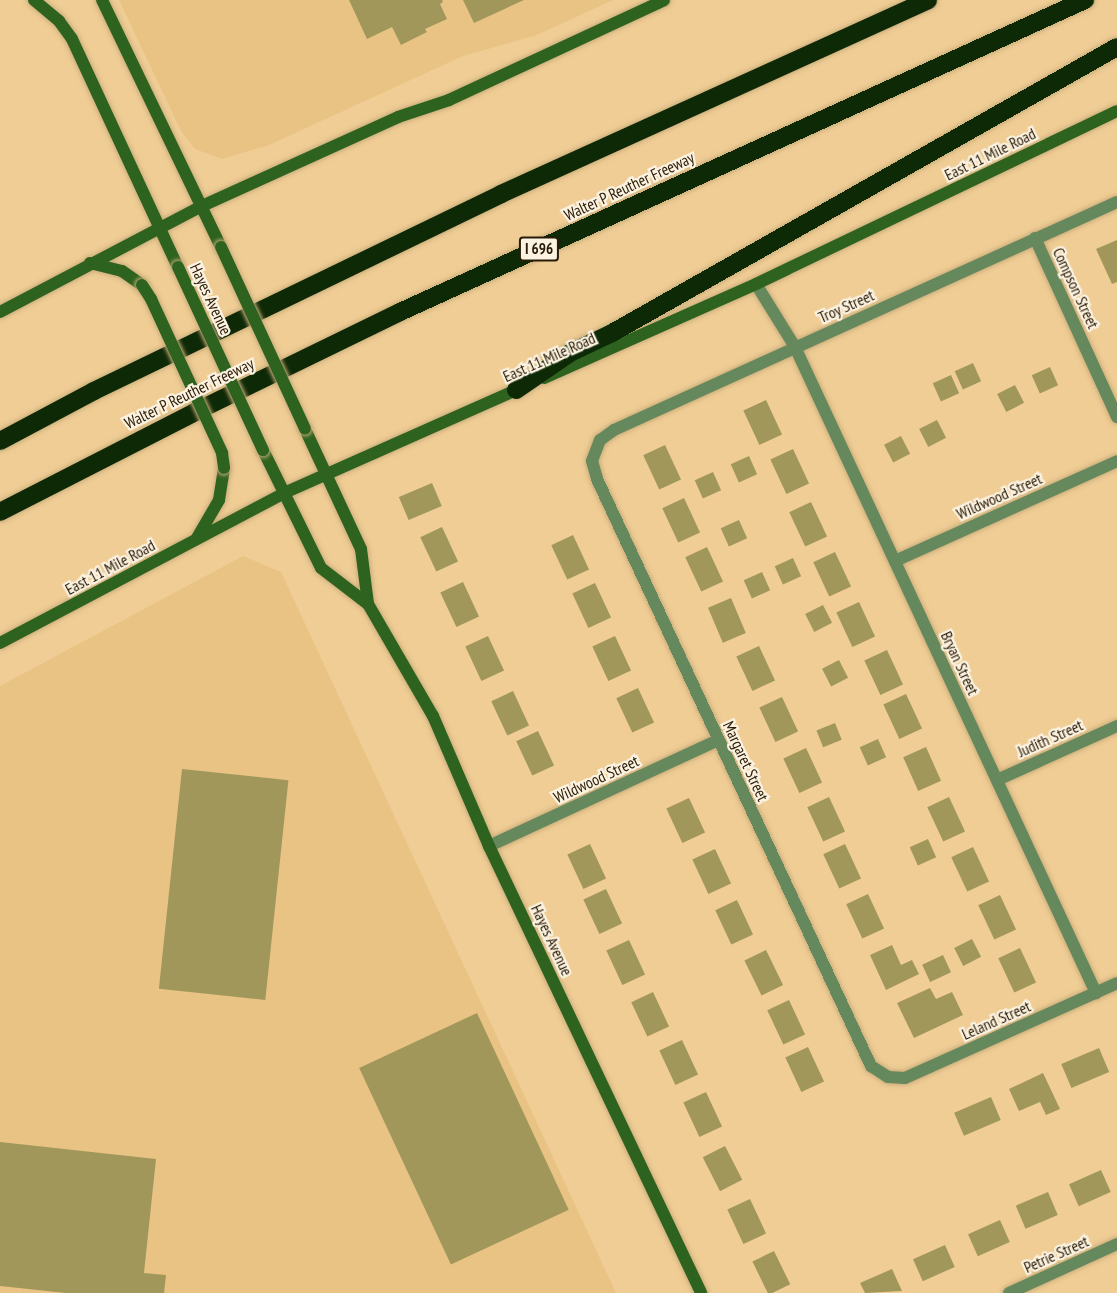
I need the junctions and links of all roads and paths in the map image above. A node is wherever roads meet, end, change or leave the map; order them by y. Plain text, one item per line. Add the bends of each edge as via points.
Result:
1 (34, 0) edge
2 (102, 0) edge
3 (664, 0) edge
4 (928, 0) edge
5 (1085, 0) edge
6 (1117, 47) edge
7 (1117, 111) edge
8 (1117, 202) edge
9 (202, 206) junction
10 (160, 226) junction
11 (1035, 238) junction
12 (90, 263) junction
13 (756, 284) junction
14 (0, 312) edge
15 (795, 347) junction
16 (516, 390) junction
17 (1117, 417) edge
18 (0, 441) edge
19 (595, 450) joint
20 (1117, 461) edge
21 (326, 473) junction
22 (284, 493) junction
23 (0, 512) edge
24 (197, 539) junction
25 (895, 561) junction
26 (368, 604) junction
27 (0, 644) edge
28 (1117, 726) edge
29 (718, 740) junction
30 (997, 780) junction
31 (489, 846) junction
32 (1117, 984) edge
33 (1096, 993) junction
34 (888, 1077) joint
35 (1117, 1244) edge
36 (1031, 1288) edge
37 (701, 1293) edge
38 (1009, 1293) edge

1 - 10 main road, Hayes Avenue via 59,21 72,39
2 - 9 main road, Hayes Avenue
3 - 9 main road via 449,100 398,117
4 - 18 highway via 501,194 94,391
5 - 23 highway, Walter P Reuther Freeway / I 696 via 389,317
6 - 16 highway via 612,333 570,353
7 - 13 main road, East 11 Mile Road
8 - 11 street, Troy Street
9 - 10 main road
9 - 21 main road, Hayes Avenue, bridge
10 - 12 main road
10 - 22 main road, Hayes Avenue, bridge
11 - 15 street, Troy Street
11 - 17 street, Compson Street
12 - 14 main road
12 - 24 main road, bridge via 122,271 142,285 222,453 219,500
13 - 15 street, Bryan Street
13 - 16 main road, East 11 Mile Road
15 - 19 street, Troy Street via 606,434
15 - 25 street, Bryan Street
16 - 21 main road, East 11 Mile Road
19 - 29 street, Margaret Street via 592,461 597,479
20 - 25 street, Wildwood Street
21 - 22 main road, East 11 Mile Road
21 - 26 main road, Hayes Avenue via 361,549
22 - 24 main road, East 11 Mile Road
22 - 26 main road, Hayes Avenue via 321,568
24 - 27 main road, East 11 Mile Road
25 - 30 street, Bryan Street
26 - 31 main road, Hayes Avenue via 433,716
28 - 30 street, Judith Street
29 - 31 street, Wildwood Street
29 - 34 street, Margaret Street via 871,1066
30 - 33 street, Bryan Street
31 - 37 main road, Hayes Avenue
32 - 33 street, Leland Street
33 - 34 street, Leland Street via 914,1075
35 - 36 street, Petrie Street
36 - 38 street, Petrie Street

